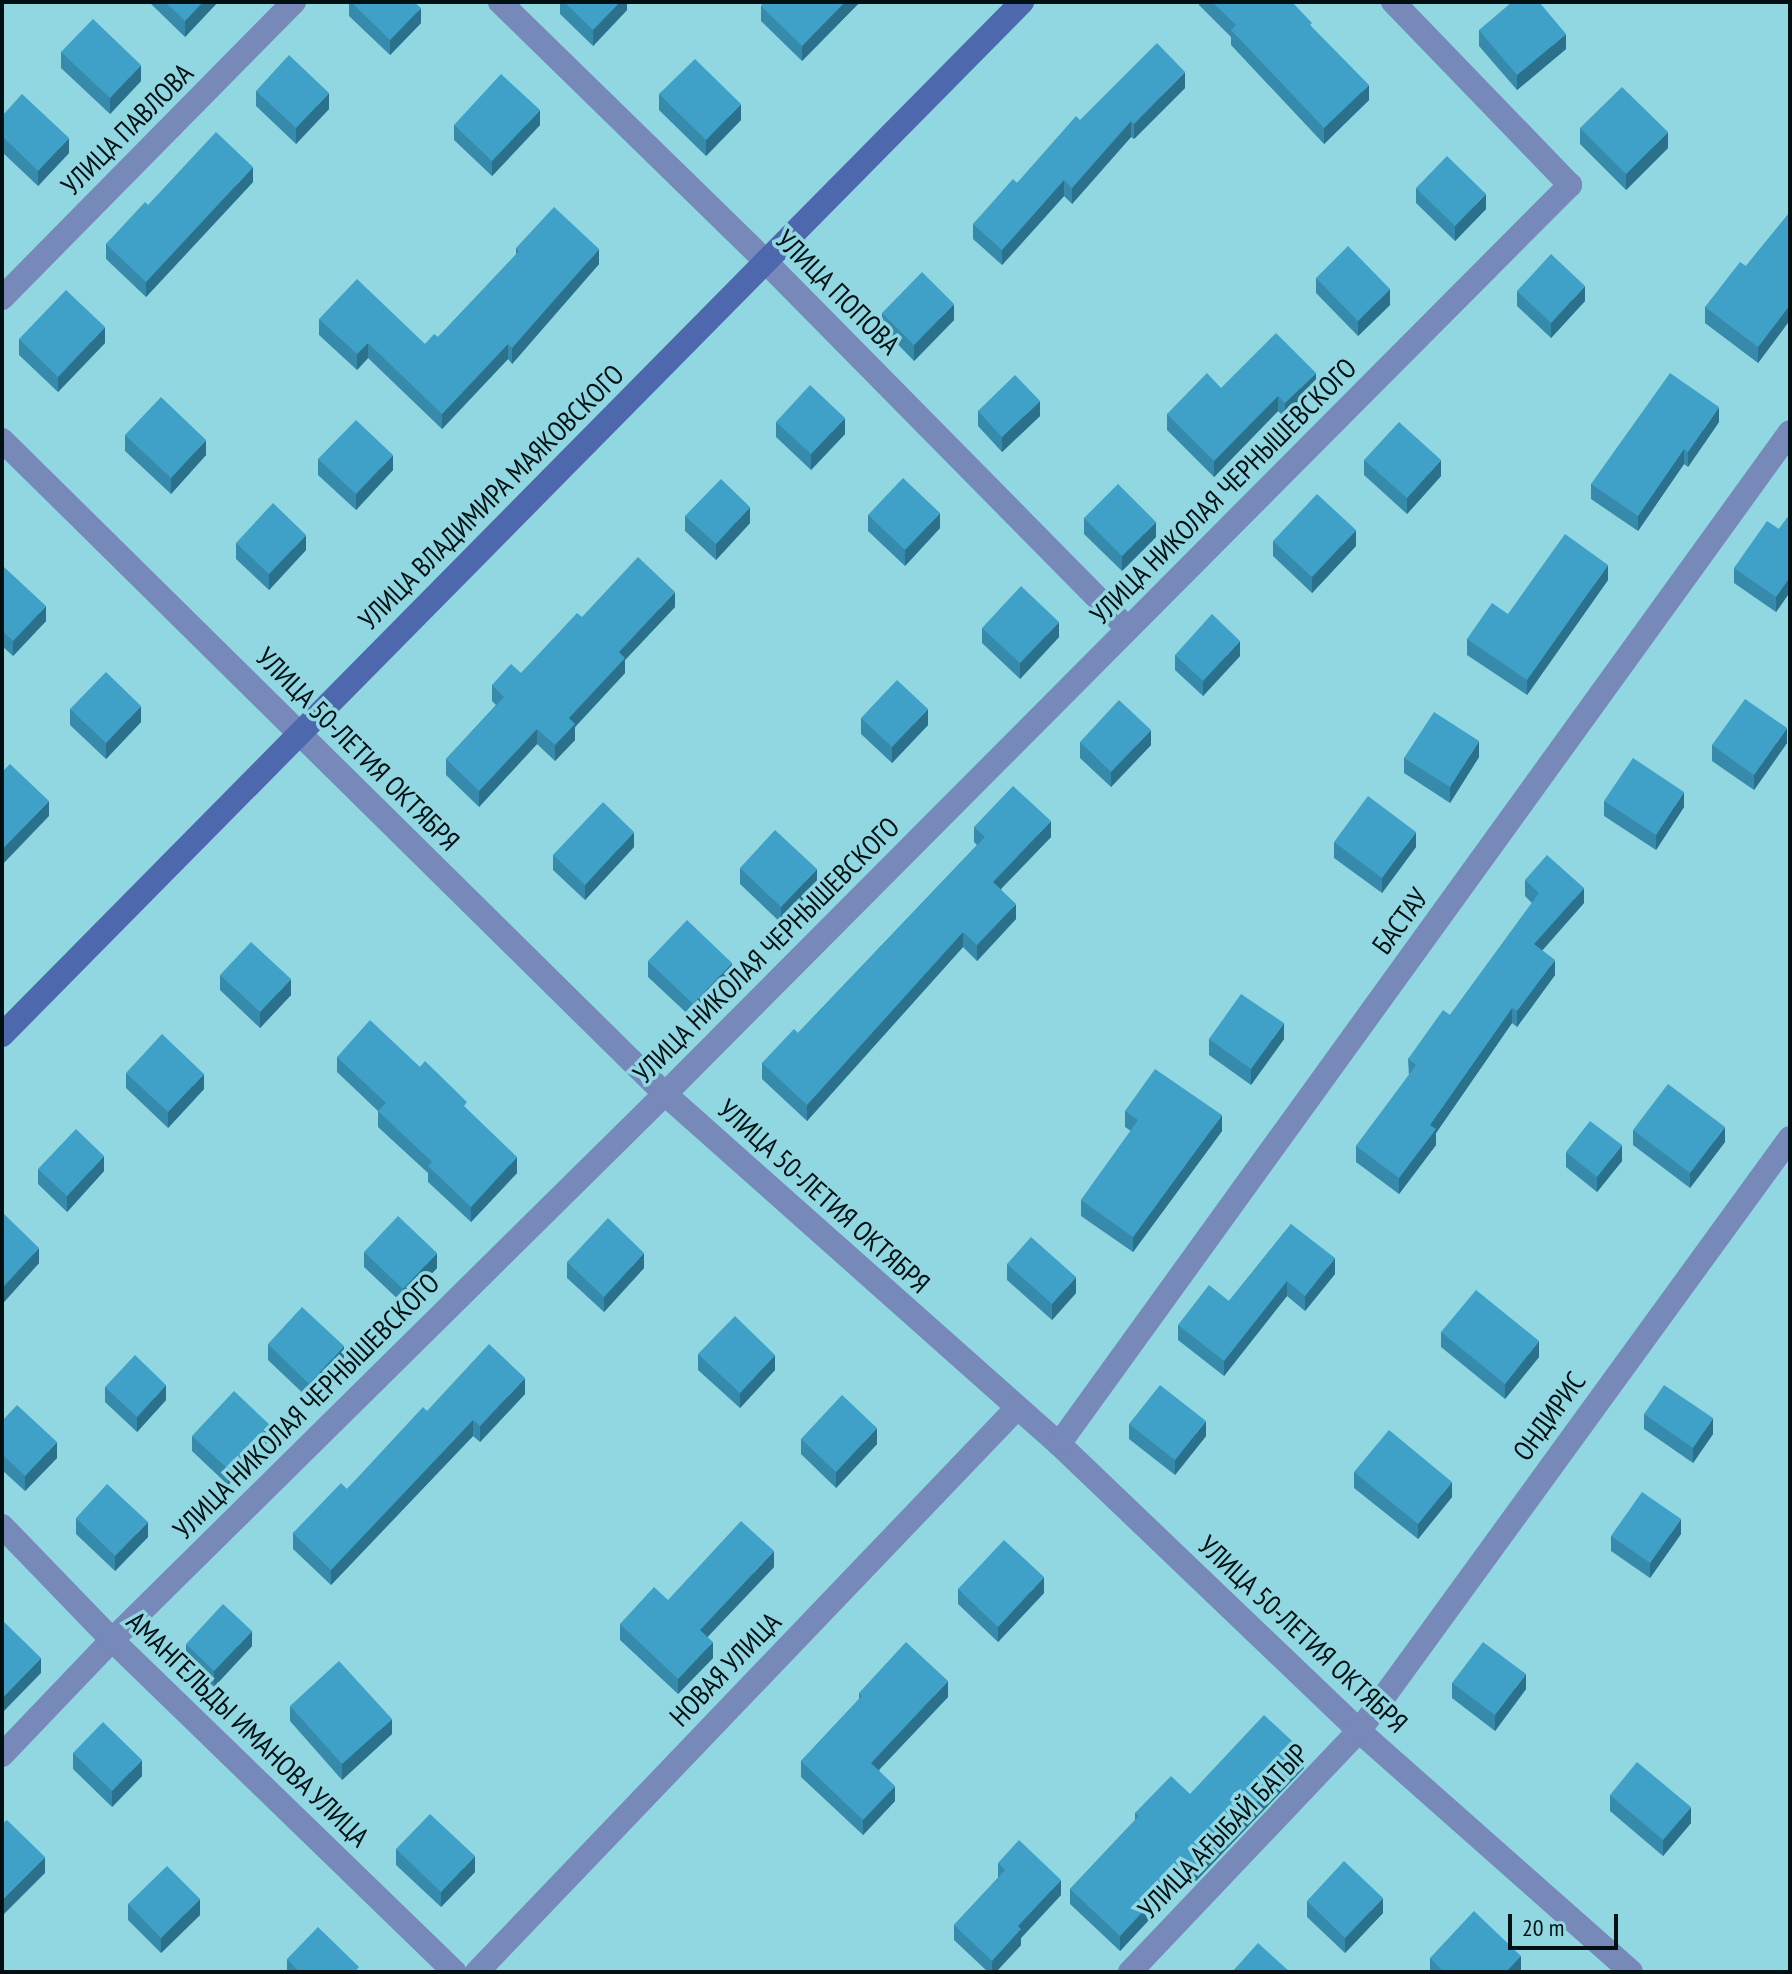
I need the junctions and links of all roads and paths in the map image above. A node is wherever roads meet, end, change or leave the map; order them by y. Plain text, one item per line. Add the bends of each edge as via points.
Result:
1 (294, 2) edge
2 (500, 2) edge
3 (1022, 2) edge
4 (1393, 2) edge
5 (766, 262) junction
6 (2, 298) edge
7 (1790, 432) edge
8 (2, 440) edge
9 (1128, 629) junction
10 (299, 734) junction
11 (2, 1035) edge
12 (665, 1094) junction
13 (1790, 1138) edge
14 (1017, 1408) junction
15 (1059, 1444) junction
16 (2, 1526) edge
17 (112, 1640) junction
18 (1359, 1731) junction
19 (2, 1755) edge
20 (455, 1972) edge
21 (477, 1972) edge
22 (1130, 1972) edge
23 (1631, 1972) edge

1 - 6 street, УЛИЦА ПАВЛОВА
2 - 5 street, УЛИЦА ПОПОВА
3 - 5 street, УЛИЦА ВЛАДИМИРА МАЯКОВСКОГО
4 - 9 street, УЛИЦА НИКОЛАЯ ЧЕРНЫШЕВСКОГО via 1570,185
5 - 9 street, УЛИЦА ПОПОВА
5 - 10 street, УЛИЦА ВЛАДИМИРА МАЯКОВСКОГО
7 - 15 street, БАСТАУ
8 - 10 street, УЛИЦА 50-ЛЕТИЯ ОКТЯБРЯ
9 - 12 street, УЛИЦА НИКОЛАЯ ЧЕРНЫШЕВСКОГО
10 - 11 street, УЛИЦА ВЛАДИМИРА МАЯКОВСКОГО
10 - 12 street, УЛИЦА 50-ЛЕТИЯ ОКТЯБРЯ
12 - 14 street, УЛИЦА 50-ЛЕТИЯ ОКТЯБРЯ
12 - 17 street, УЛИЦА НИКОЛАЯ ЧЕРНЫШЕВСКОГО
13 - 18 street, ОНДИРИС
14 - 15 street, УЛИЦА 50-ЛЕТИЯ ОКТЯБРЯ
14 - 21 street, НОВАЯ УЛИЦА
15 - 18 street, УЛИЦА 50-ЛЕТИЯ ОКТЯБРЯ
16 - 17 street, АМАНГЕЛЬДЫ ИМАНОВА УЛИЦА
17 - 19 street, УЛИЦА НИКОЛАЯ ЧЕРНЫШЕВСКОГО
17 - 20 street, АМАНГЕЛЬДЫ ИМАНОВА УЛИЦА
18 - 22 street, УЛИЦА АҒЫБАЙ БАТЫР
18 - 23 street, УЛИЦА 50-ЛЕТИЯ ОКТЯБРЯ

